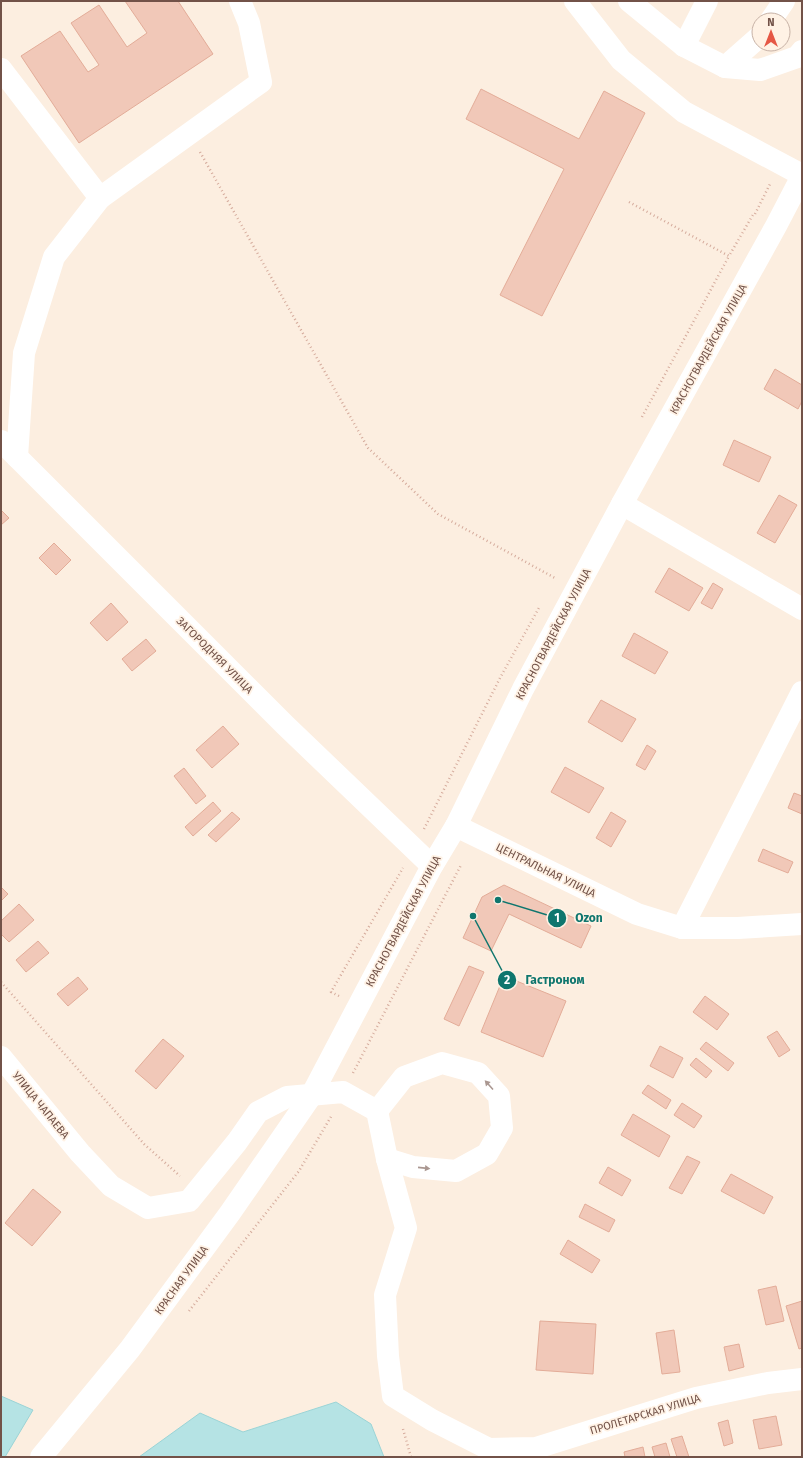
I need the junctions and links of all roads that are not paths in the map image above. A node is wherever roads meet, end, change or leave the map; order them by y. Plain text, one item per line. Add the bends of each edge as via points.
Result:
1 (240, 1) edge
2 (575, 1) edge
3 (707, 1) edge
4 (784, 1) edge
5 (636, 3) edge
6 (776, 12) edge
7 (751, 44) edge
8 (684, 46) junction
9 (802, 51) edge
10 (725, 67) junction
11 (1, 70) edge
12 (802, 175) edge
13 (100, 198) junction
14 (1, 441) edge
15 (17, 457) junction
16 (622, 504) junction
17 (802, 609) edge
18 (802, 692) edge
19 (456, 826) junction
20 (432, 866) junction
21 (802, 924) edge
22 (682, 928) junction
23 (1, 1057) edge
24 (311, 1096) junction
25 (377, 1111) junction
26 (387, 1159) junction
27 (802, 1379) edge
28 (41, 1457) edge

1 - 13 street via 249,23 261,82
2 - 12 street via 621,60 684,112
3 - 8 street
4 - 6 street
5 - 8 street
7 - 10 street
8 - 10 street
9 - 10 street via 797,57 760,70
11 - 13 street
12 - 16 street, КРАСНОГВАРДЕЙСКАЯ УЛИЦА
13 - 15 street via 54,257 24,353
14 - 15 street, ЗАГОРОДНЯЯ УЛИЦА
15 - 20 street, ЗАГОРОДНЯЯ УЛИЦА via 285,725
16 - 17 street
16 - 19 street, КРАСНОГВАРДЕЙСКАЯ УЛИЦА via 523,689
18 - 22 street
19 - 20 street, КРАСНОГВАРДЕЙСКАЯ УЛИЦА
19 - 22 street, ЦЕНТРАЛЬНАЯ УЛИЦА via 637,914
20 - 24 street, КРАСНОГВАРДЕЙСКАЯ УЛИЦА
21 - 22 street, ЦЕНТРАЛЬНАЯ УЛИЦА
23 - 24 street, УЛИЦА ЧАПАЕВА via 80,1153 111,1186 148,1208 189,1201 258,1112 287,1097
24 - 25 street, УЛИЦА ЧАПАЕВА via 343,1092
24 - 28 street, КРАСНАЯ УЛИЦА via 230,1213 130,1349
25 - 26 street
26 -> 25 street via 413,1167 456,1171 487,1154 502,1128 499,1096 478,1073 442,1063 404,1077
26 - 27 street, ПРОЛЕТАРСКАЯ УЛИЦА via 406,1228 385,1295 393,1396 432,1420 489,1449 536,1448 696,1398 768,1382

